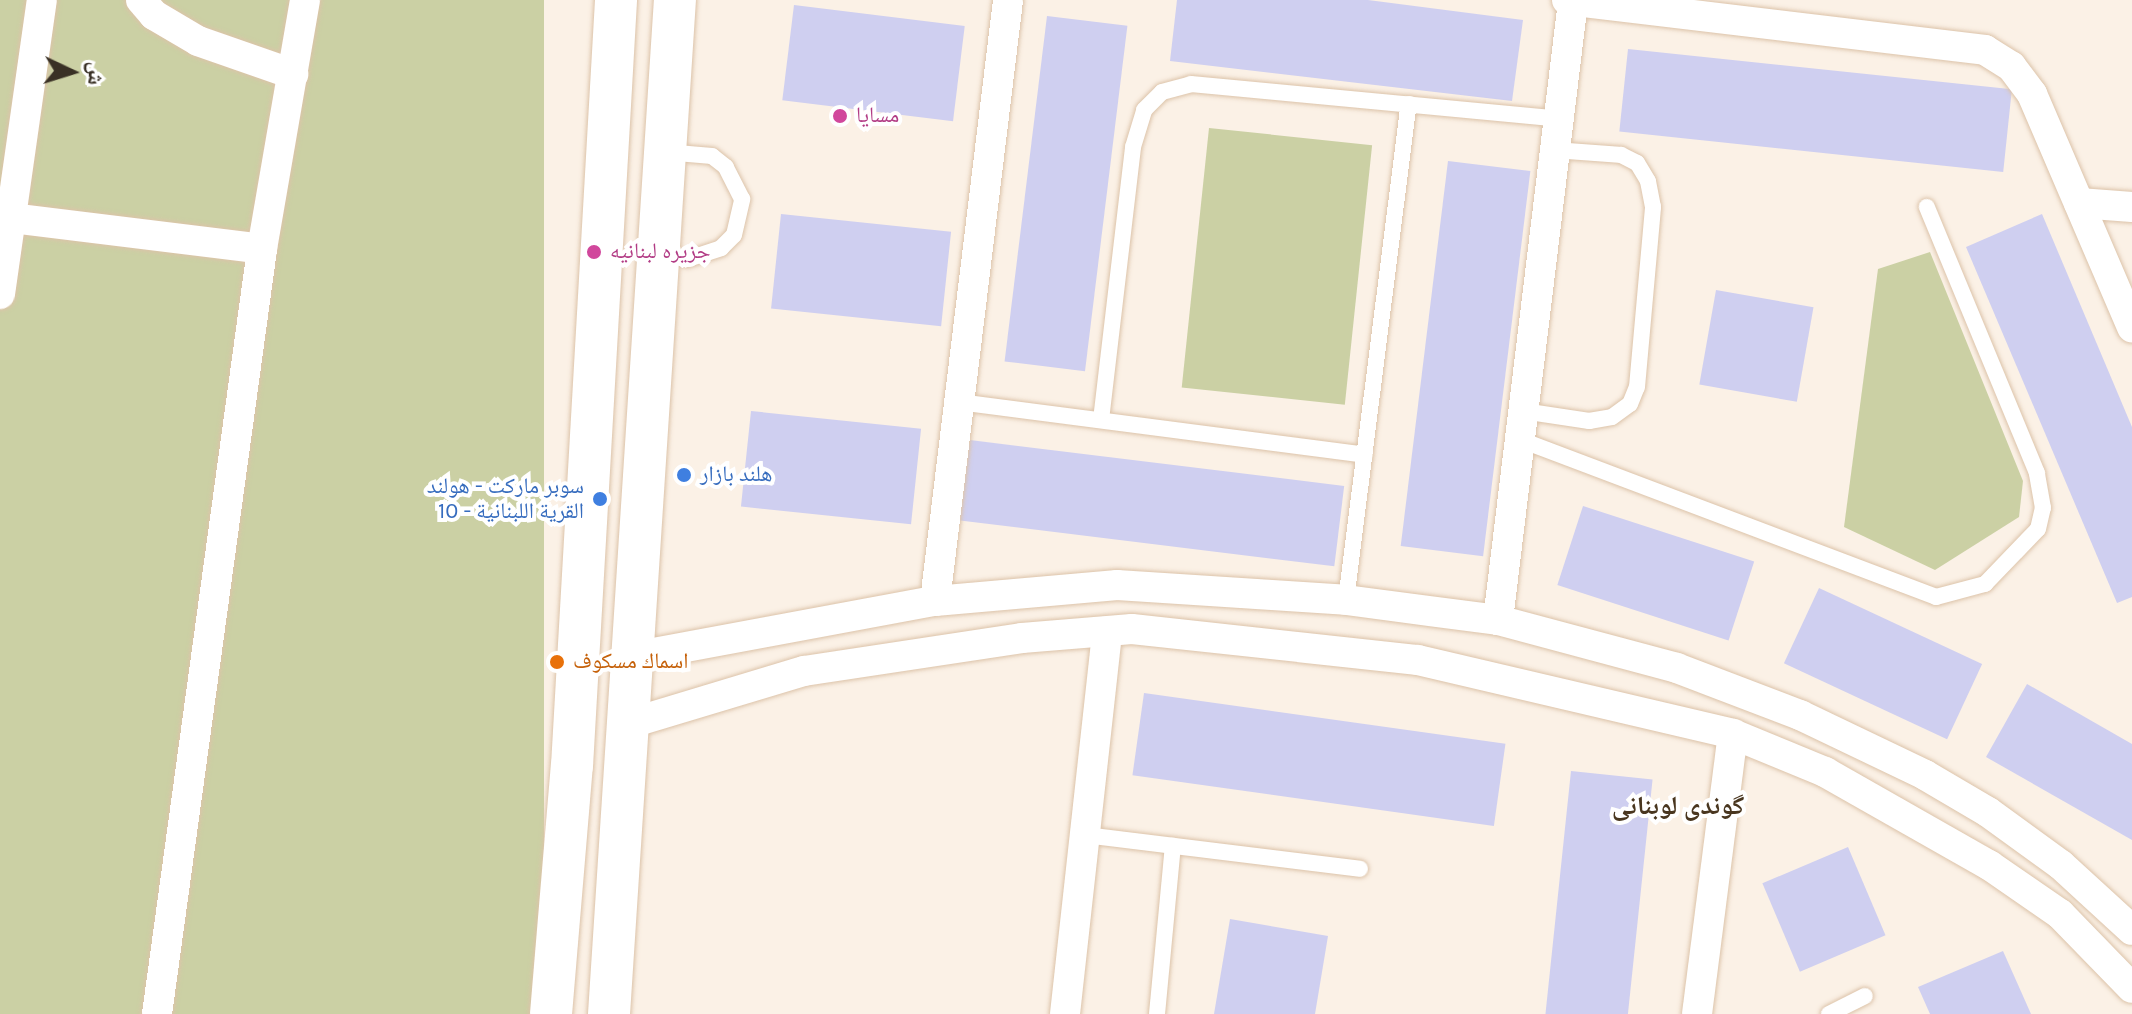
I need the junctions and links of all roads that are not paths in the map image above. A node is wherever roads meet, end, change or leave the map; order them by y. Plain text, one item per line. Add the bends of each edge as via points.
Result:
1 (42, 0) edge
2 (141, 0) edge
3 (305, 0) edge
4 (616, 0) edge
5 (675, 0) edge
6 (1008, 0) edge
7 (1567, 0) edge
8 (1573, 1) edge
9 (293, 74) junction
10 (1409, 104) junction
11 (1559, 119) junction
12 (1555, 150) junction
13 (665, 152) junction
14 (2079, 203) junction
15 (1927, 207) dead end
16 (2132, 207) edge
17 (11, 218) junction
18 (262, 249) junction
19 (658, 255) junction
20 (0, 294) edge
21 (2132, 327) edge
22 (959, 402) junction
23 (1101, 420) junction
24 (1522, 425) junction
25 (1365, 455) junction
26 (1117, 585) junction
27 (1346, 600) junction
28 (935, 601) junction
29 (1498, 620) junction
30 (788, 627) junction
31 (1119, 630) junction
32 (632, 657) junction
33 (804, 671) junction
34 (628, 724) junction
35 (1733, 734) junction
36 (1925, 775) junction
37 (1909, 818) junction
38 (1085, 835) junction
39 (1173, 846) junction
40 (1360, 869) dead end
41 (2130, 925) edge
42 (2132, 988) edge
43 (1865, 996) dead end
44 (157, 1014) edge
45 (551, 1014) edge
46 (609, 1014) edge
47 (1065, 1014) edge
48 (1157, 1014) edge
49 (1697, 1014) edge
50 (1829, 1014) edge

1 - 17 street
2 - 9 street via 154,15 198,41
3 - 9 street
4 - 45 street via 572,766
5 - 13 street
6 - 22 street
7 - 8 street
8 - 11 street
8 - 14 street via 1985,50 2011,66 2032,94
9 - 18 street
10 - 11 lane
10 - 23 lane via 1191,84 1162,92 1144,110 1133,147
10 - 25 lane
11 - 12 street
12 - 24 street
12 - 24 lane via 1621,155 1637,163 1648,181 1653,207 1637,387 1630,404 1612,417
13 - 19 street
13 - 19 lane via 712,156 726,167 742,199 734,235 721,248 688,259
14 - 16 street
14 - 21 street
15 - 24 lane via 2037,473 2043,508 2038,529 1985,584 1936,597
17 - 18 street
17 - 20 street
18 - 44 street
19 - 32 street
22 - 23 lane
22 - 28 street
23 - 25 lane
24 - 29 street
25 - 27 lane
26 - 27 street
26 - 28 street
26 - 31 street
27 - 29 street
28 - 30 street
29 - 36 street via 1677,668 1800,715
30 - 32 street
30 - 33 street
31 - 33 street via 1022,638
31 - 35 street via 1418,660
31 - 38 street
32 - 34 street
33 - 34 street
34 - 46 street
35 - 37 street via 1825,772
35 - 49 street
36 - 37 street
36 - 41 street via 2061,865
37 - 42 street via 2060,914
38 - 39 lane
38 - 47 street
39 - 40 lane
39 - 48 lane
43 - 50 lane

